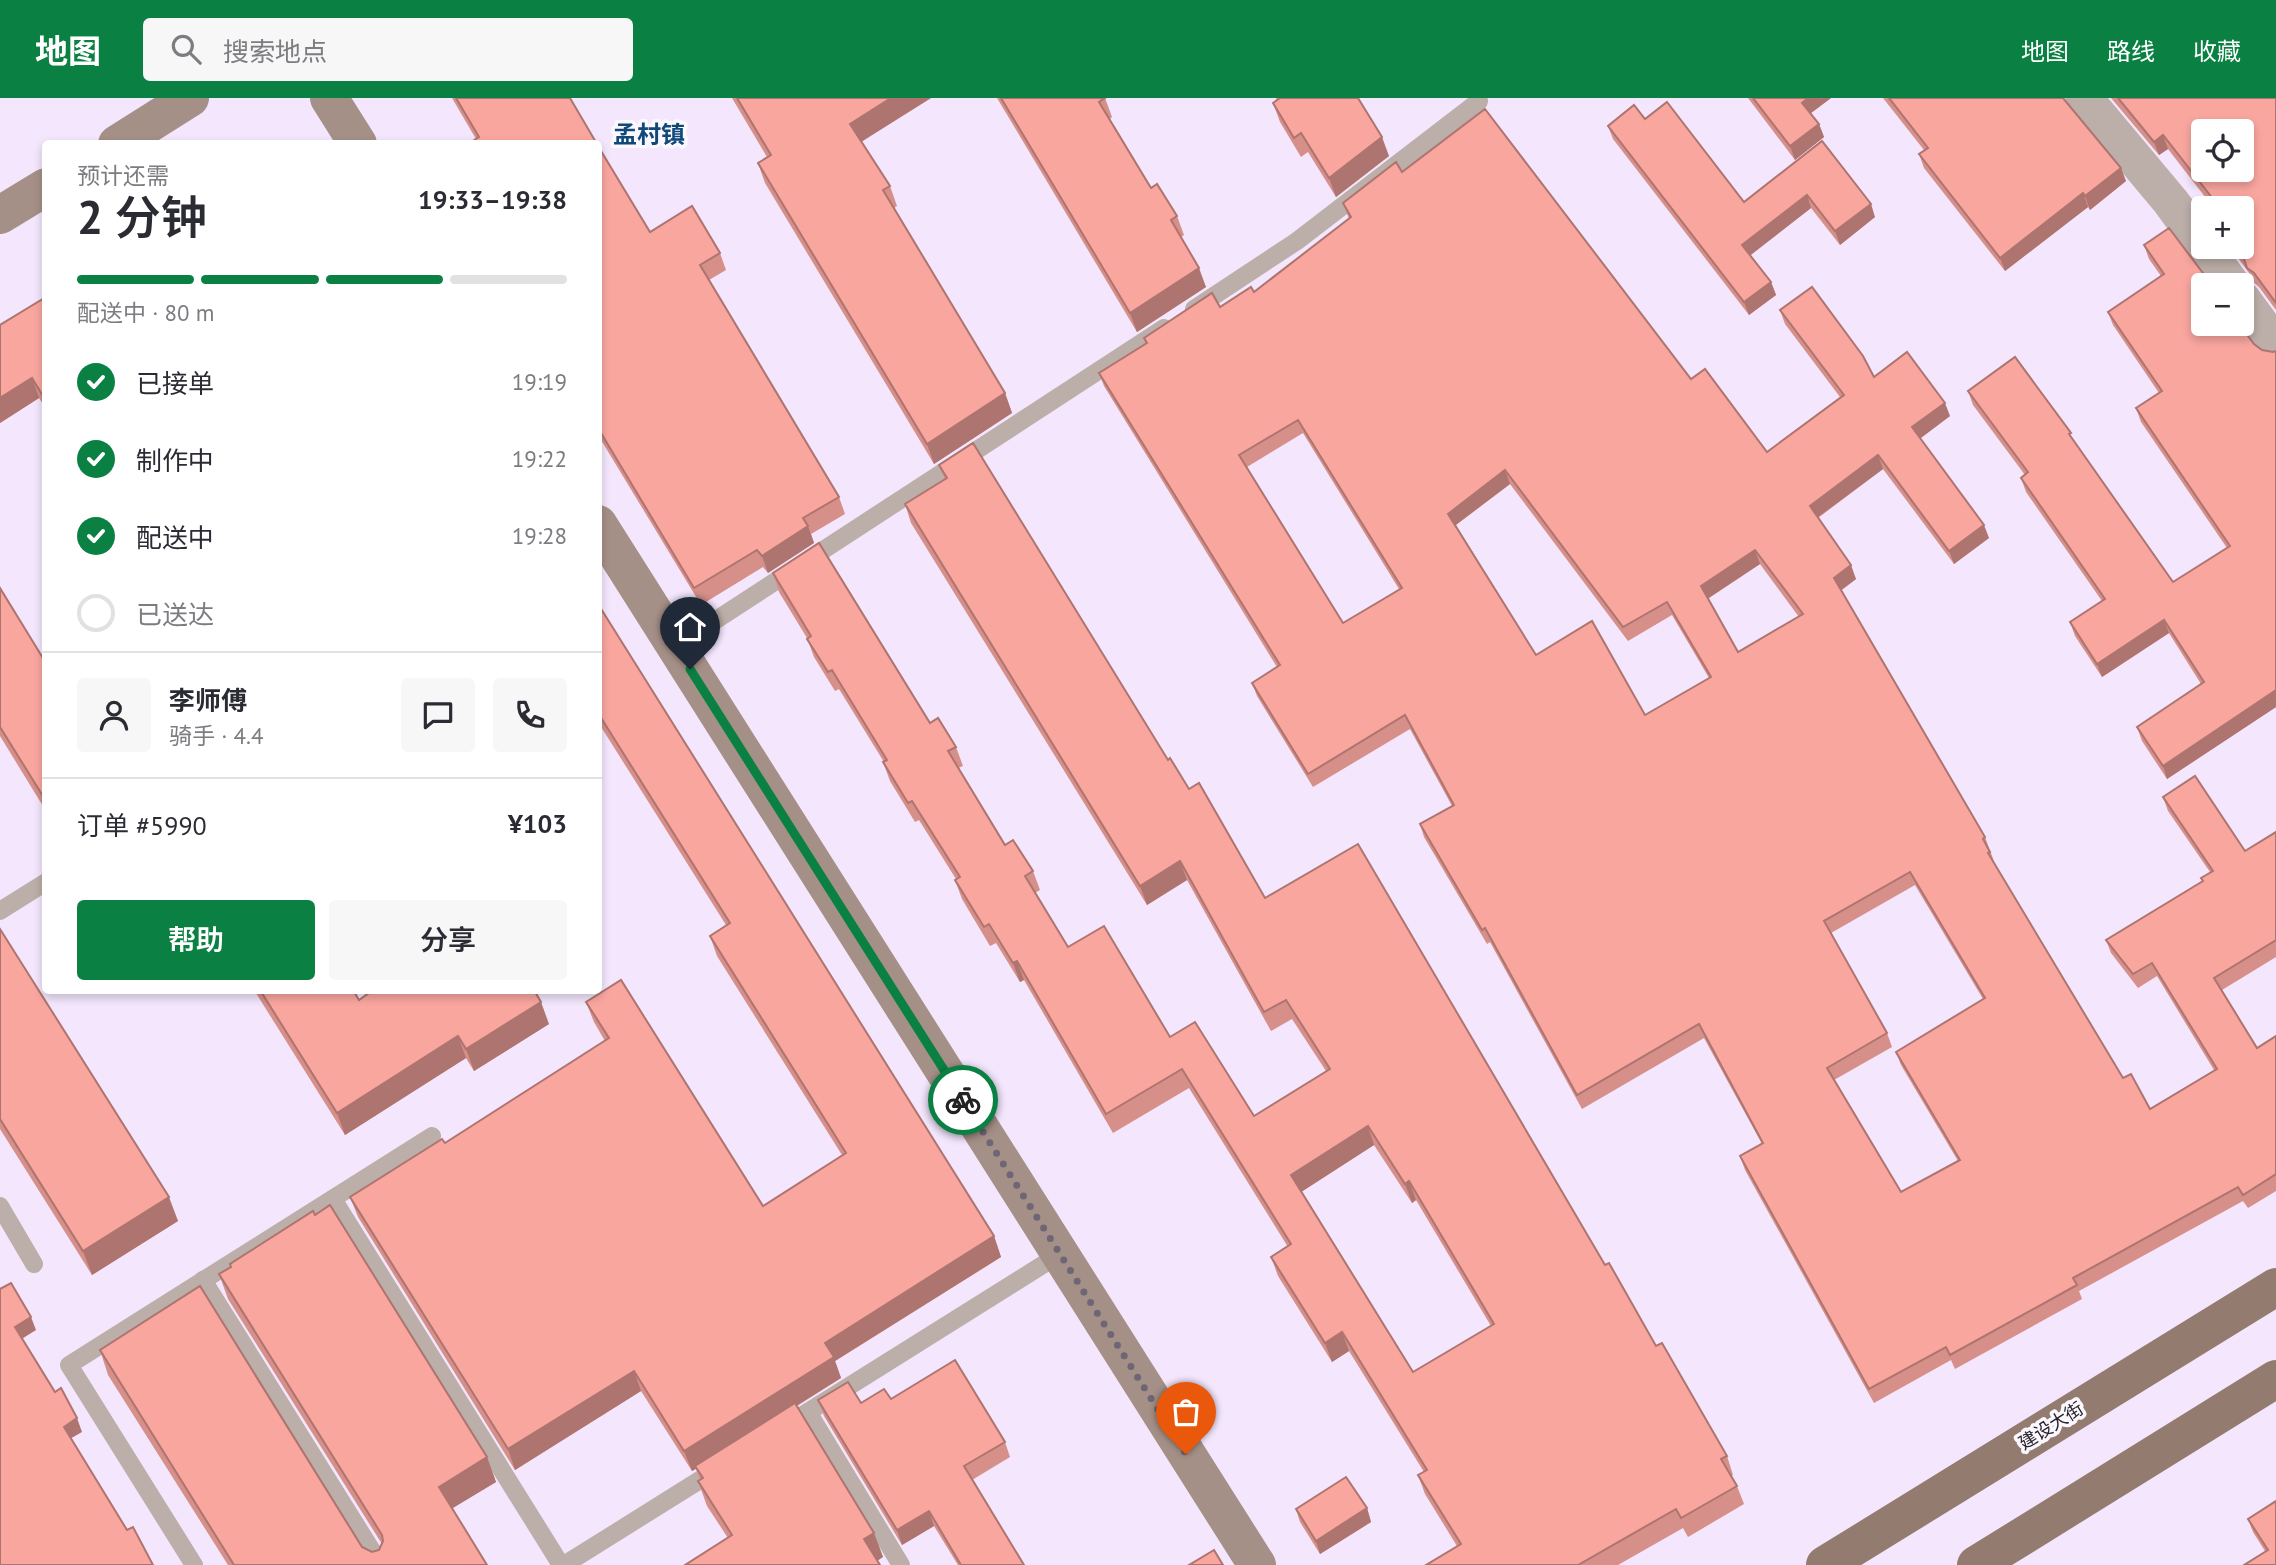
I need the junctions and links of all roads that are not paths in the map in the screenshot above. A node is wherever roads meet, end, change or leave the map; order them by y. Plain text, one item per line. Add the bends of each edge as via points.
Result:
1 (190, 98) edge
2 (329, 98) edge
3 (2084, 98) edge
4 (1479, 101) dead end
5 (123, 140) edge
6 (355, 140) edge
7 (42, 189) edge
8 (0, 215) edge
9 (2191, 229) edge
10 (2254, 315) edge
11 (2276, 345) edge
12 (602, 530) edge
13 (676, 646) junction
14 (42, 885) edge
15 (0, 911) edge
16 (432, 1136) dead end
17 (332, 1199) junction
18 (0, 1206) edge
19 (1060, 1254) junction
20 (34, 1264) dead end
21 (203, 1280) junction
22 (2276, 1287) edge
23 (2276, 1380) edge
24 (808, 1412) junction
25 (773, 1434) edge
26 (738, 1456) edge
27 (194, 1565) edge
28 (381, 1565) edge
29 (563, 1565) edge
30 (901, 1565) edge
31 (1257, 1565) edge
32 (1825, 1565) edge
33 (1976, 1565) edge

1 - 5 street
2 - 6 street
3 - 9 street
4 - 13 lane via 1297,242
7 - 8 street
10 - 11 street
12 - 13 street
13 - 19 street
14 - 15 lane
16 - 17 lane
17 - 21 lane
17 - 29 lane
18 - 20 lane
19 - 24 lane
19 - 31 street
21 - 27 lane via 69,1364
21 - 28 lane
22 - 32 main road, 建设大街
23 - 33 main road
24 - 25 lane
24 - 30 lane
26 - 29 lane

